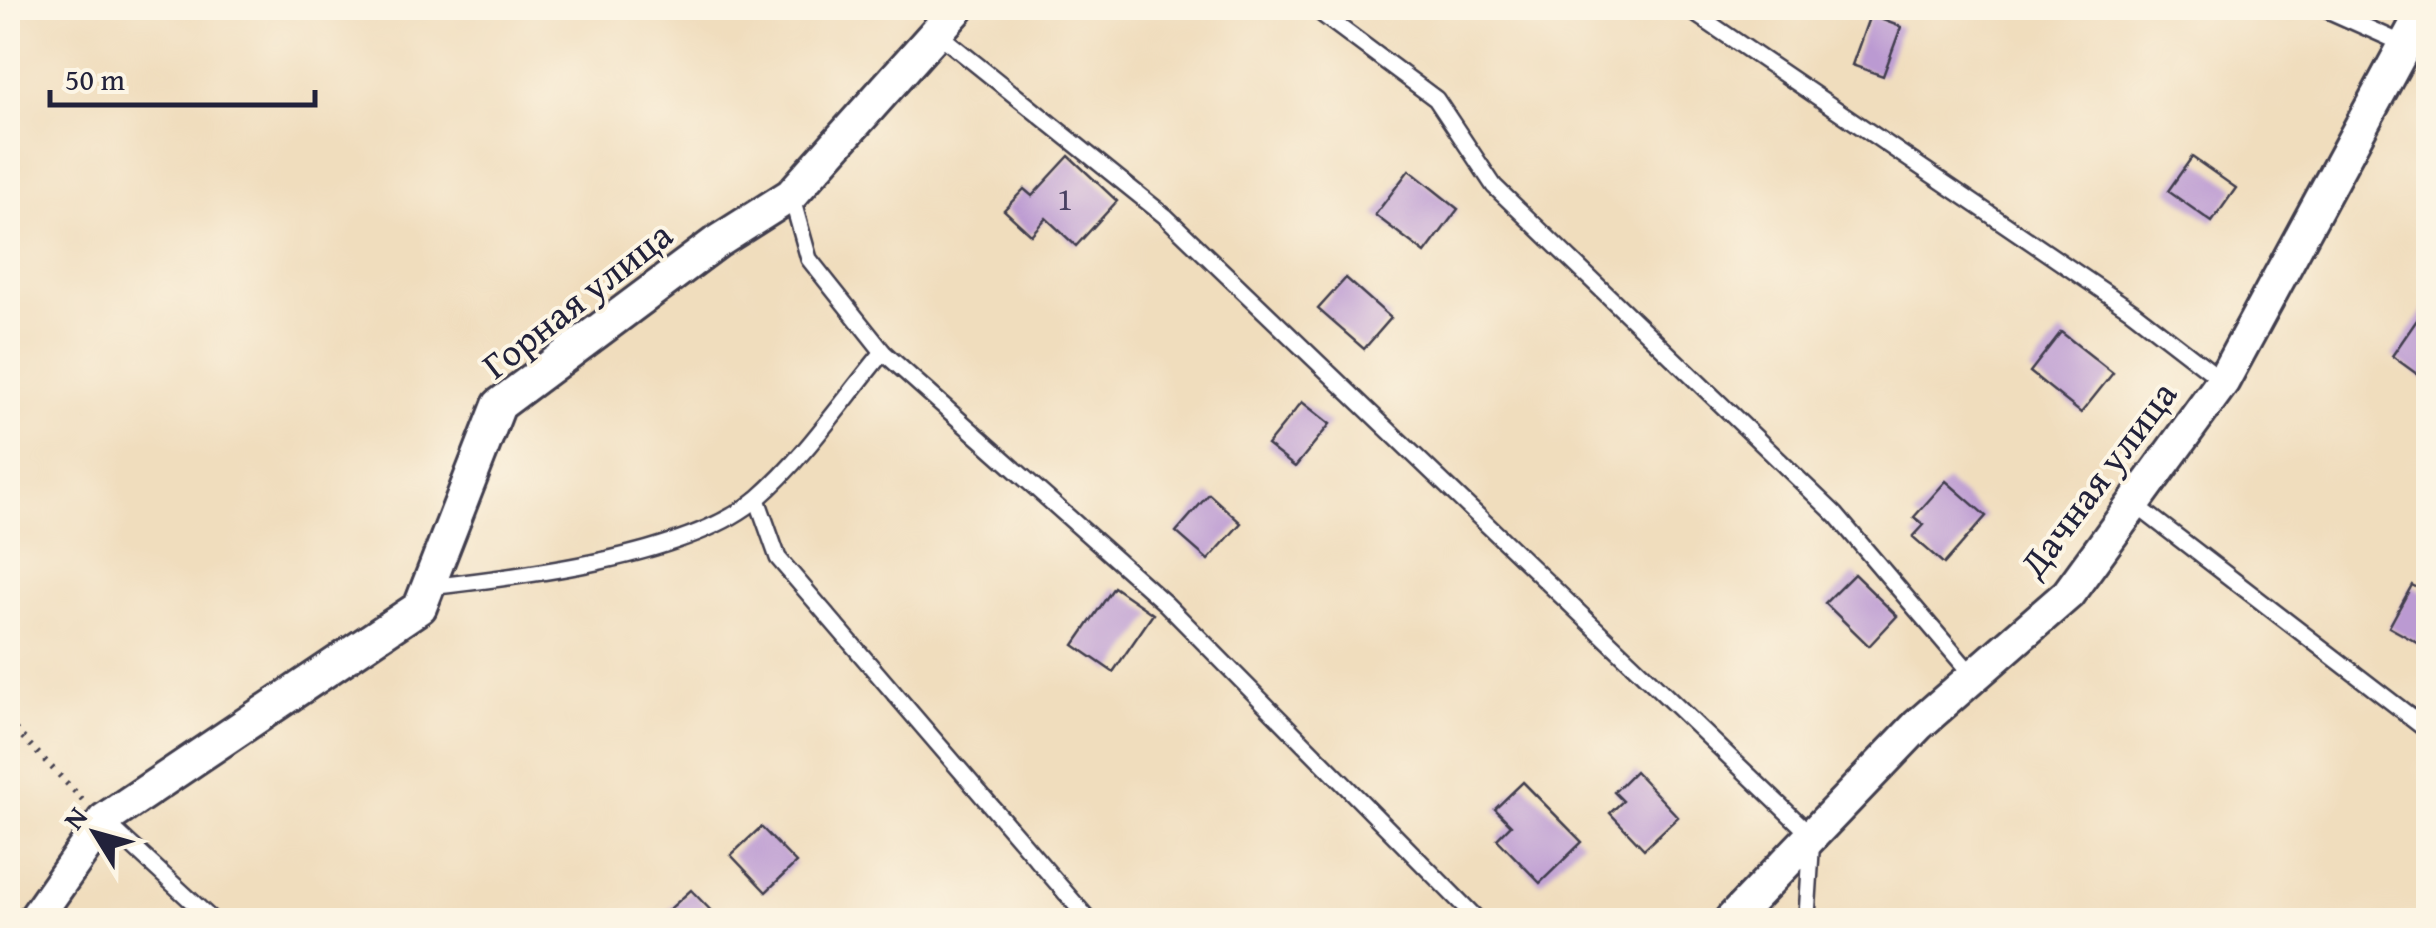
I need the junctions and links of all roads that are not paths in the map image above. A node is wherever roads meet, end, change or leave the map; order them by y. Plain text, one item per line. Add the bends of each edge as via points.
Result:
1 (958, 8) edge
2 (1314, 8) edge
3 (1687, 8) edge
4 (2323, 8) edge
5 (2426, 8) edge
6 (936, 32) junction
7 (2417, 45) edge
8 (791, 195) junction
9 (883, 352) junction
10 (2224, 381) junction
11 (757, 499) junction
12 (2132, 502) junction
13 (429, 587) junction
14 (1974, 676) junction
15 (2428, 730) edge
16 (104, 820) junction
17 (1812, 836) junction
18 (34, 920) edge
19 (212, 920) edge
20 (1090, 920) edge
21 (1478, 920) edge
22 (1731, 920) edge
23 (1813, 920) edge

1 - 6 street, Горная улица
2 - 14 lane via 1436,99 1494,186 1836,515
3 - 10 lane via 2131,310
4 - 7 lane
5 - 7 street, Дачная улица
6 - 8 street, Горная улица
6 - 17 lane via 1165,216
7 - 10 street, Дачная улица
8 - 9 lane via 809,259
8 - 13 street, Горная улица via 717,242 499,405
9 - 11 lane
9 - 21 lane via 1166,604
10 - 12 street, Дачная улица
11 - 13 lane via 691,535 544,574
11 - 20 lane via 778,558
12 - 14 street, Дачная улица via 2068,594
12 - 15 lane
13 - 16 street, Горная улица via 420,607
14 - 17 street, Дачная улица
16 - 18 street, Горная улица
16 - 19 lane
17 - 22 street, Дачная улица
17 - 23 lane

